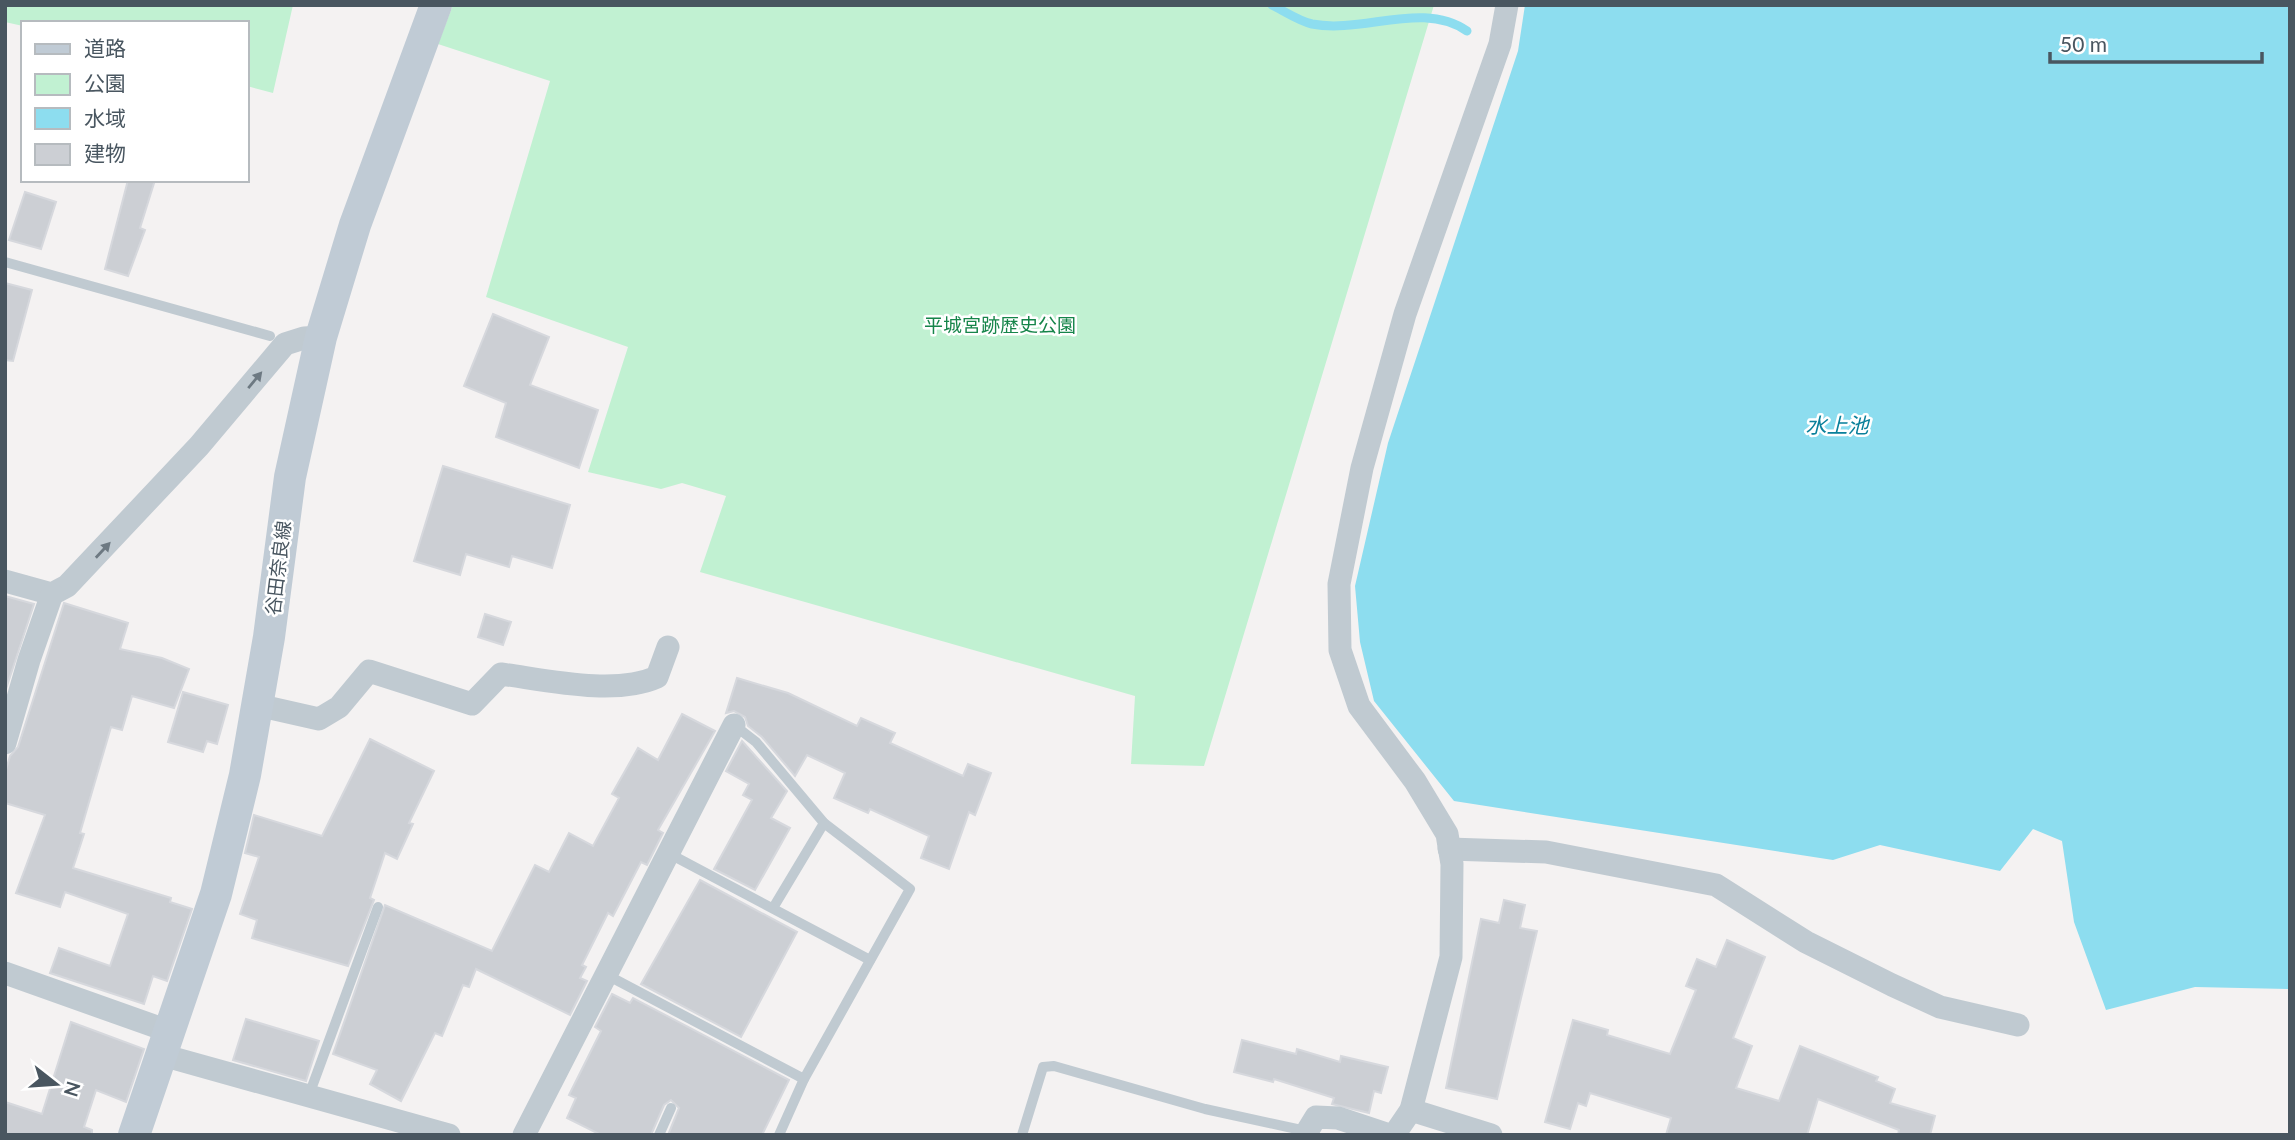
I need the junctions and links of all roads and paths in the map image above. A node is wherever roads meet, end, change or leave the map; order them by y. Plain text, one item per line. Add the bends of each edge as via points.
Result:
1 (436, 5) edge
2 (1507, 5) edge
3 (5, 262) edge
4 (321, 337) junction
5 (277, 340) junction
6 (5, 581) edge
7 (52, 594) junction
8 (668, 647) dead end
9 (257, 705) junction
10 (734, 725) joint
11 (5, 743) edge
12 (824, 823) junction
13 (1449, 849) junction
14 (668, 853) junction
15 (378, 907) dead end
16 (773, 908) junction
17 (870, 960) junction
18 (5, 973) edge
19 (605, 974) junction
20 (2018, 1025) dead end
21 (166, 1044) junction
22 (804, 1079) junction
23 (309, 1095) junction
24 (671, 1108) dead end
25 (1411, 1110) junction
26 (1306, 1133) edge
27 (134, 1135) edge
28 (449, 1135) edge
29 (524, 1135) edge
30 (659, 1135) edge
31 (779, 1135) edge
32 (1022, 1135) edge
33 (1392, 1135) edge
34 (1491, 1135) edge

1 - 4 main road, 谷田奈良線 via 355,225
2 - 13 street via 1500,44 1405,314 1362,468 1339,584 1340,650 1359,706 1415,781 1447,834
3 - 5 lane
4 - 5 street
4 - 9 main road, 谷田奈良線 via 290,477
7 -> 5 street via 78,577 199,446
6 - 7 street
7 - 11 street
8 - 9 street via 657,677 642,684 590,685 501,674 472,704 369,671 339,707 319,719
9 - 21 main road, 谷田奈良線 via 216,894
10 - 12 lane via 756,742
10 - 14 street
12 - 16 lane
12 - 17 lane via 910,889
13 - 20 street via 1546,852 1716,885 1806,942 1892,985 1940,1007
13 - 25 street via 1451,957
14 - 16 lane
14 - 19 street
15 - 23 lane
16 - 17 lane
17 - 22 lane
18 - 21 street
19 - 22 lane
19 - 29 street
21 - 23 street
21 - 27 main road, 谷田奈良線
22 - 31 lane
23 - 28 street
24 - 30 lane
25 - 33 street
25 - 34 street
26 - 32 lane via 1205,1110 1054,1066 1044,1067
26 - 33 street via 1316,1116

